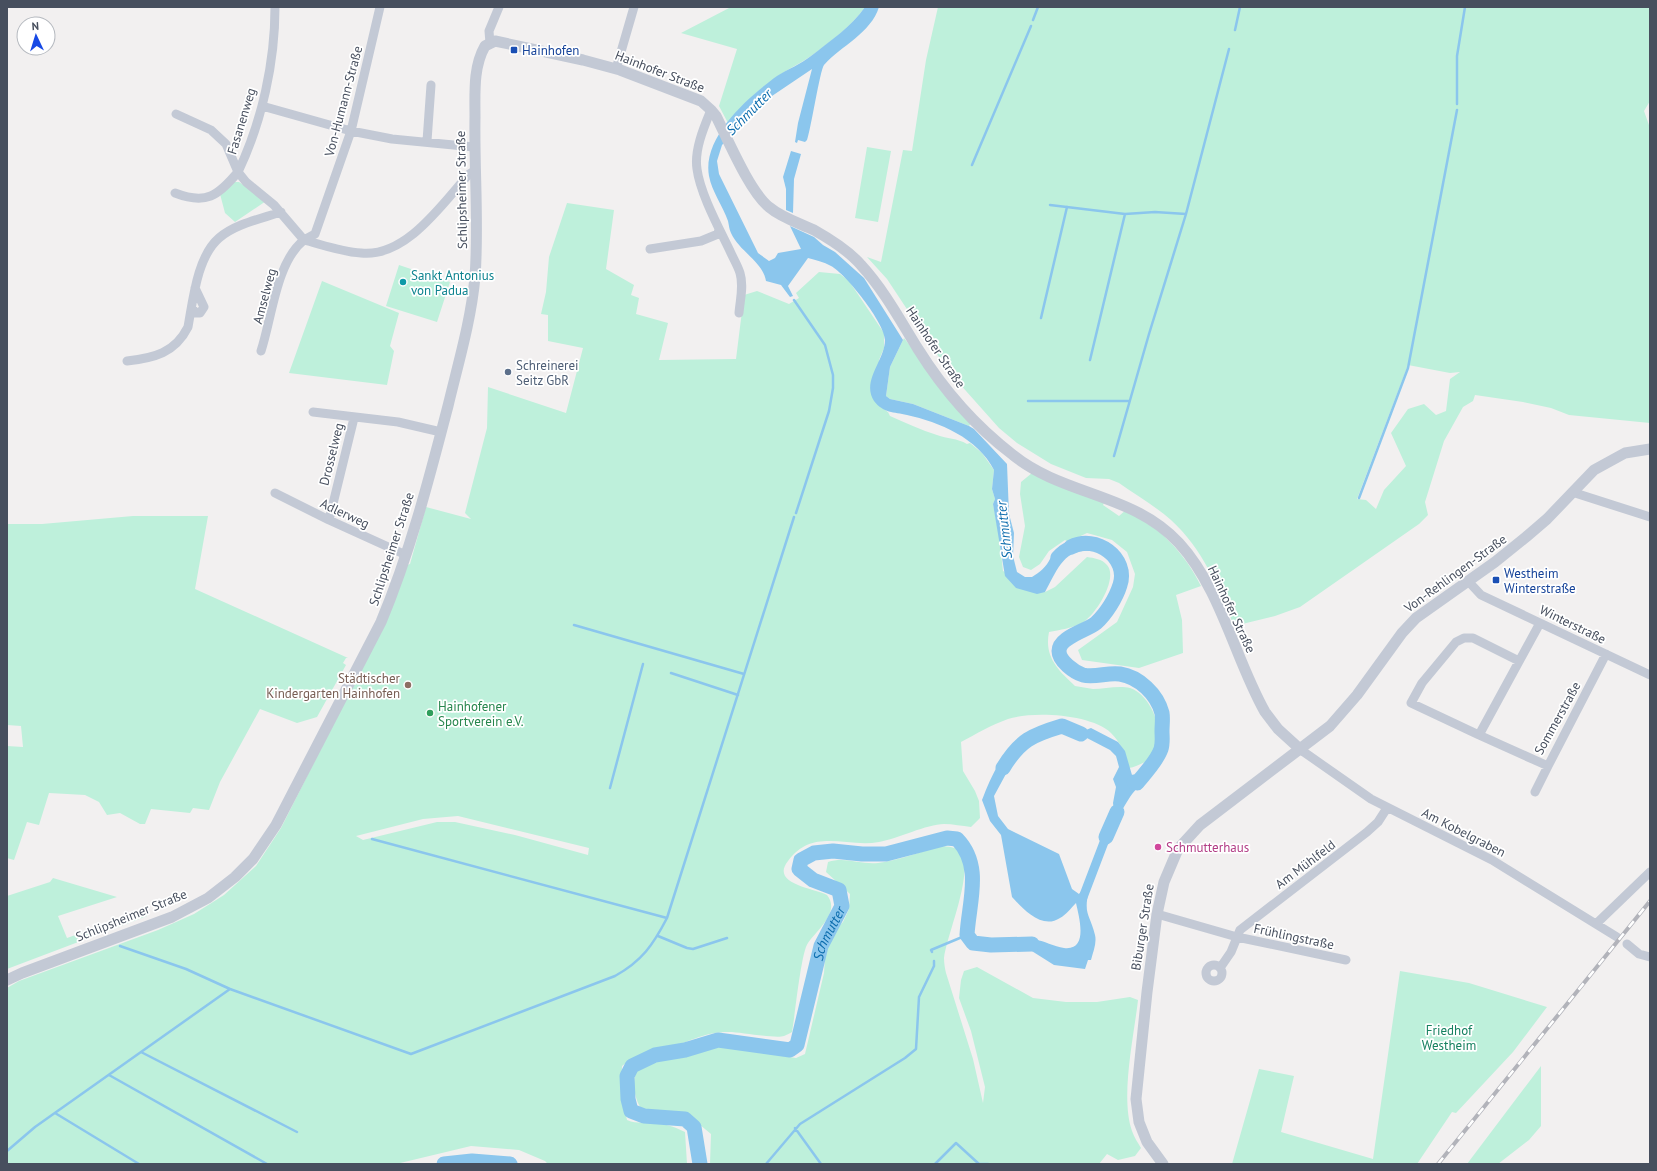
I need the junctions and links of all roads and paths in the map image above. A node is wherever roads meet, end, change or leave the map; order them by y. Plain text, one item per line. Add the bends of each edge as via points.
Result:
1 (275, 7) edge
2 (380, 7) edge
3 (500, 7) edge
4 (634, 7) edge
5 (490, 43) junction
6 (616, 69) junction
7 (432, 85) dead end
8 (262, 106) junction
9 (714, 113) junction
10 (176, 114) dead end
11 (351, 131) junction
12 (427, 141) junction
13 (474, 147) junction
14 (474, 171) junction
15 (238, 172) junction
16 (175, 193) dead end
17 (281, 212) junction
18 (719, 229) junction
19 (304, 240) junction
20 (650, 249) dead end
21 (739, 313) dead end
22 (261, 351) dead end
23 (127, 360) dead end
24 (313, 412) dead end
25 (354, 418) junction
26 (441, 432) junction
27 (1650, 449) edge
28 (1572, 492) junction
29 (275, 494) dead end
30 (1650, 517) edge
31 (329, 520) junction
32 (406, 555) junction
33 (1468, 581) junction
34 (1540, 623) junction
35 (1606, 654) junction
36 (1519, 661) junction
37 (1650, 675) edge
38 (1479, 735) junction
39 (1300, 750) junction
40 (1548, 766) junction
41 (1535, 792) dead end
42 (1387, 808) junction
43 (1650, 872) edge
44 (1156, 914) junction
45 (1597, 923) junction
46 (1237, 937) junction
47 (1617, 937) dead end
48 (1627, 944) dead end
49 (1650, 957) edge
50 (1346, 960) dead end
51 (1220, 968) dead end
52 (7, 980) edge
53 (1163, 1164) edge

1 - 8 street, Fasanenweg via 275,29
2 - 11 street, Von-Humann-Straße
3 - 5 street via 489,30
4 - 6 street
5 - 6 street, Hainhofer Straße via 495,41 515,45
5 - 13 street, Schlipsheimer Straße via 481,53 477,66
6 - 9 street, Hainhofer Straße via 701,101
7 - 12 street
8 - 11 street
8 - 15 street, Fasanenweg
9 - 18 street via 706,123 696,157 700,182
9 - 39 street, Hainhofer Straße via 757,195 768,207 830,239 860,263 880,288 946,390 980,427 1014,457 1045,475 1139,512 1159,524 1180,544 1202,575 1265,712
10 - 15 street via 211,130 226,144
11 - 12 street via 392,139
11 - 19 street, Von-Humann-Straße via 315,234
12 - 13 street
13 - 14 street, Schlipsheimer Straße
14 - 19 street via 422,227 386,249 362,253
14 - 26 street, Schlipsheimer Straße via 477,244 474,283 466,334
15 - 16 street via 219,191 200,199 190,199
15 - 17 street, Fasanenweg
17 - 19 street, Fasanenweg
17 - 23 street via 242,226 218,239 201,266 184,335 170,350 161,355
18 - 20 street via 718,234 701,241
18 - 21 street via 741,273
19 - 22 street, Amselweg via 285,265
24 - 25 street, Drosselweg
25 - 26 street, Drosselweg via 398,422
25 - 31 street, Drosselweg
26 - 32 street, Schlipsheimer Straße
27 - 28 street, Von-Rehlingen-Straße via 1625,453 1609,460 1594,470
28 - 30 street
28 - 33 street, Von-Rehlingen-Straße via 1526,537
29 - 31 street, Adlerweg
31 - 32 street, Adlerweg
32 - 52 street, Schlipsheimer Straße via 381,622 276,825 253,858 235,877 208,898 172,916
33 - 34 street, Winterstraße via 1481,595
33 - 39 street, Von-Rehlingen-Straße via 1408,625 1344,712
34 - 35 street, Winterstraße
34 - 36 street
35 - 37 street, Winterstraße
35 - 40 street, Sommerstraße
36 - 38 street
36 - 38 street, Sommerstraße via 1473,638 1464,638 1456,642 1418,689 1411,703
38 - 40 street, Sommerstraße
39 - 42 street, Am Kobelgraben
39 - 44 street, Biburger Straße via 1186,839 1170,864
40 - 41 street
42 - 45 street, Am Kobelgraben via 1492,860
42 - 46 street, Am Mühlfeld via 1378,822 1367,832 1244,927
43 - 45 street
44 - 46 street, Frühlingstraße
44 - 53 street, Biburger Straße via 1136,1099 1139,1122 1148,1142
45 - 47 street, Am Kobelgraben
46 - 50 street, Frühlingstraße
46 - 51 street, Frühlingstraße via 1232,952
48 - 49 street via 1639,954

